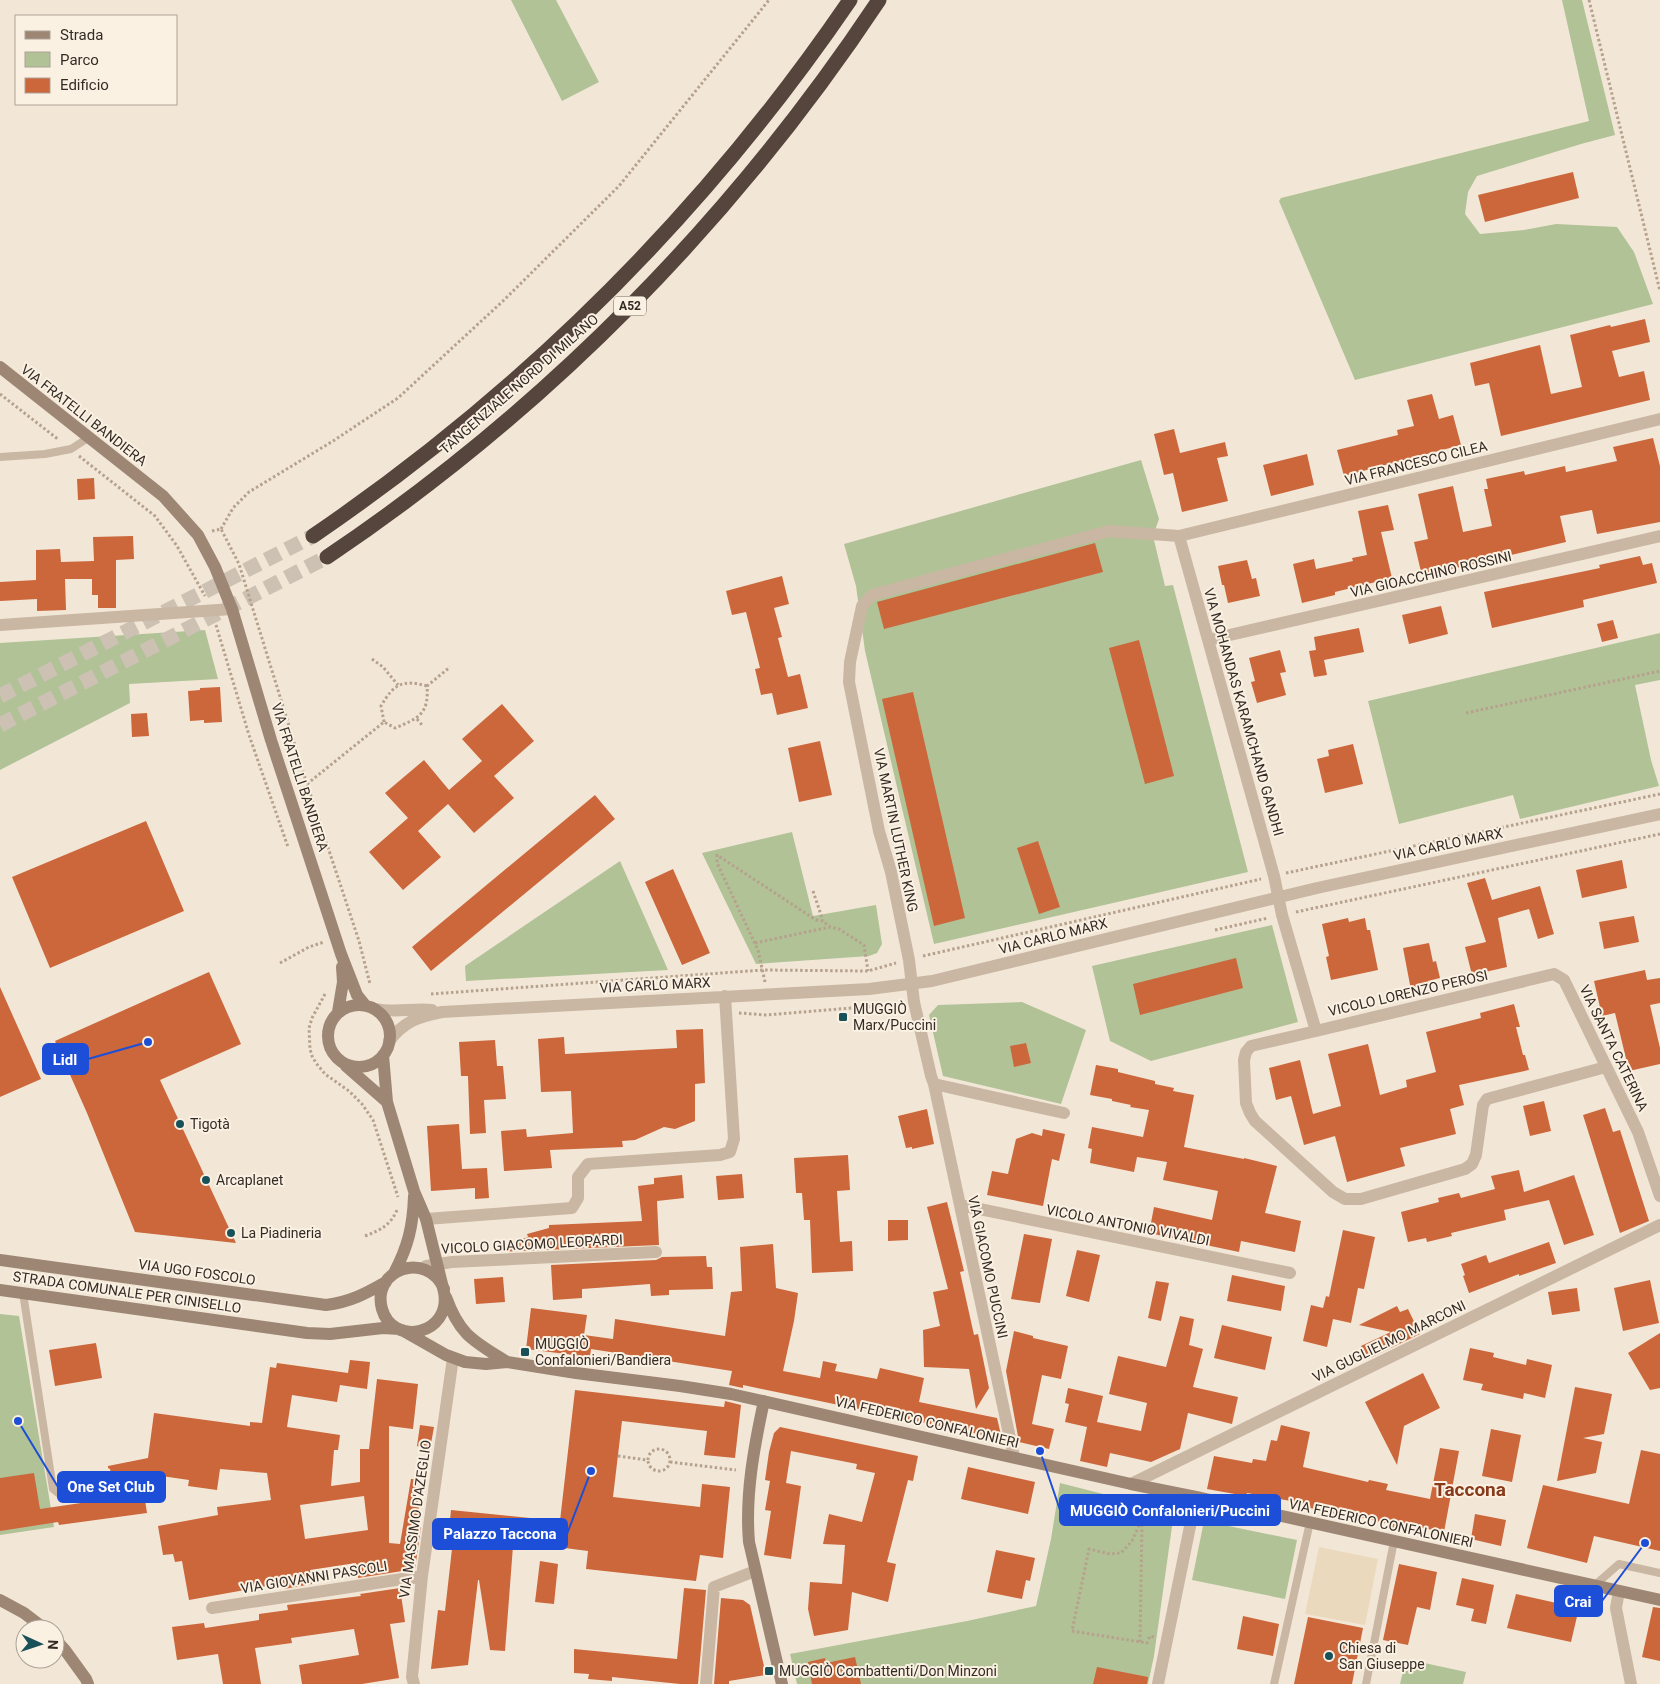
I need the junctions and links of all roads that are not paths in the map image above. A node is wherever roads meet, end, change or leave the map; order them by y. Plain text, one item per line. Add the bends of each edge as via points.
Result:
1 (850, 0) edge
2 (879, 0) edge
3 (0, 367) edge
4 (1660, 419) edge
5 (88, 438) junction
6 (0, 457) edge
7 (313, 536) tunnel mouth
8 (1179, 536) junction
9 (1660, 536) edge
10 (327, 557) tunnel mouth
11 (232, 609) junction
12 (0, 625) edge
13 (1208, 640) junction
14 (849, 682) joint
15 (1660, 814) edge
16 (1278, 896) junction
17 (341, 954) junction
18 (1554, 974) joint
19 (912, 984) junction
20 (725, 996) junction
21 (370, 1007) junction
22 (338, 1012) junction
23 (442, 1012) junction
24 (1316, 1031) junction
25 (389, 1042) junction
26 (383, 1055) junction
27 (344, 1064) junction
28 (1606, 1067) junction
29 (934, 1084) junction
30 (387, 1102) junction
31 (1064, 1113) dead end
32 (414, 1191) junction
33 (1660, 1196) edge
34 (960, 1205) junction
35 (426, 1219) junction
36 (1660, 1225) edge
37 (656, 1252) dead end
38 (0, 1260) edge
39 (437, 1264) junction
40 (410, 1267) junction
41 (1290, 1273) dead end
42 (390, 1278) junction
43 (0, 1290) edge
44 (444, 1290) junction
45 (23, 1293) junction
46 (401, 1330) junction
47 (453, 1358) junction
48 (507, 1362) junction
49 (764, 1401) junction
50 (1014, 1457) junction
51 (1129, 1484) junction
52 (102, 1493) dead end
53 (1196, 1497) junction
54 (1310, 1522) junction
55 (1394, 1541) junction
56 (755, 1571) junction
57 (1660, 1573) edge
58 (422, 1576) junction
59 (1595, 1585) junction
60 (1619, 1591) junction
61 (0, 1600) edge
62 (1660, 1600) edge
63 (212, 1608) dead end
64 (32, 1619) edge
65 (65, 1651) edge
66 (88, 1684) edge
67 (414, 1684) edge
68 (706, 1684) edge
69 (782, 1684) edge
70 (1158, 1684) edge
71 (1274, 1684) edge
72 (1366, 1684) edge
73 (1631, 1684) edge

1 - 7 highway, TANGENZIALE NORD DI MILANO / A52 via 731,159 610,292 452,435
2 - 10 highway, TANGENZIALE NORD DI MILANO / A52 via 756,167 685,249 628,308 506,421 409,499
3 - 5 street, VIA FRATELLI BANDIERA
4 - 8 street, VIA FRANCESCO CILEA
5 - 6 lane via 71,449
5 - 11 street, VIA FRATELLI BANDIERA via 164,496 198,535
8 - 13 street, VIA MOHANDAS KARAMCHAND GANDHI
8 - 14 street, VIA FRANCESCO CILEA via 1109,531 872,595 862,606
9 - 13 street, VIA GIOACCHINO ROSSINI
11 - 12 street
11 - 17 street, VIA FRATELLI BANDIERA
13 - 16 street, VIA MOHANDAS KARAMCHAND GANDHI
14 - 19 street, VIA MARTIN LUTHER KING
15 - 16 street, VIA CARLO MARX
16 - 19 street, VIA CARLO MARX
16 - 24 street, VICOLO LORENZO PEROSI
17 - 21 street, VIA FRATELLI BANDIERA via 357,995
17 - 22 street, VIA FRATELLI BANDIERA via 343,982
18 - 24 street, VICOLO LORENZO PEROSI
18 - 28 street, VIA SANTA CATERINA via 1564,980
19 - 20 street, VIA CARLO MARX
19 - 29 street, VIA GIACOMO PUCCINI
20 - 23 street, VIA CARLO MARX
20 - 35 street via 734,1139 730,1152 588,1164 578,1177 578,1198 572,1208
21 - 22 street via 359,1004
21 - 23 street, VIA CARLO MARX
21 - 25 street, VIA FRATELLI BANDIERA via 384,1017
22 - 27 street, VIA FRATELLI BANDIERA via 328,1030 328,1041 331,1051
23 - 25 street, VIA CARLO MARX via 408,1022
24 - 28 street via 1251,1046 1244,1060 1246,1103 1255,1121 1333,1192 1345,1199 1361,1199 1465,1169 1476,1155 1483,1105 1487,1099
25 - 26 street
26 - 27 street via 376,1063 365,1067
26 - 30 street
27 - 30 street, VIA FRATELLI BANDIERA
28 - 33 street, VIA SANTA CATERINA via 1638,1132
29 - 31 street
29 - 34 street, VIA GIACOMO PUCCINI
30 - 32 street
32 - 35 street
32 - 42 street via 412,1228 405,1252
34 - 41 street, VICOLO ANTONIO VIVALDI
34 - 50 street, VIA GIACOMO PUCCINI
35 - 39 street
36 - 51 street, VIA GUGLIELMO MARCONI
37 - 39 street, VICOLO GIACOMO LEOPARDI
38 - 42 street, VIA UGO FOSCOLO via 326,1305 359,1297
39 - 40 street, VICOLO GIACOMO LEOPARDI
39 - 44 street
40 - 42 street
40 - 44 street via 429,1271
42 - 46 street via 381,1295 382,1310 389,1321
43 - 45 street, STRADA COMUNALE PER CINISELLO
44 - 46 street via 444,1310 434,1324 417,1332
44 - 48 street, VIA FEDERICO CONFALONIERI via 455,1320 464,1332
45 - 46 street, STRADA COMUNALE PER CINISELLO via 307,1333 330,1334 383,1328
45 - 52 lane via 53,1489 63,1497
46 - 47 street, VIA FEDERICO CONFALONIERI
47 - 48 street, VIA FEDERICO CONFALONIERI via 474,1363
47 - 58 street, VIA MASSIMO D'AZEGLIO
48 - 49 street, VIA FEDERICO CONFALONIERI via 689,1387
49 - 50 street, VIA FEDERICO CONFALONIERI
49 - 56 street via 755,1441 747,1524
50 - 51 street, VIA FEDERICO CONFALONIERI
51 - 53 street, VIA FEDERICO CONFALONIERI
53 - 54 street, VIA FEDERICO CONFALONIERI
53 - 70 street
54 - 55 street, VIA FEDERICO CONFALONIERI
54 - 71 lane
55 - 59 street, VIA FEDERICO CONFALONIERI
55 - 72 lane
56 - 68 street via 714,1587
56 - 69 street
57 - 59 lane via 1619,1564
58 - 63 street, VIA GIOVANNI PASCOLI
58 - 67 street, VIA MASSIMO D'AZEGLIO via 412,1677
59 - 60 street, VIA FEDERICO CONFALONIERI
60 - 62 street, VIA FEDERICO CONFALONIERI
60 - 73 street via 1616,1608
61 - 64 street
65 - 66 street

